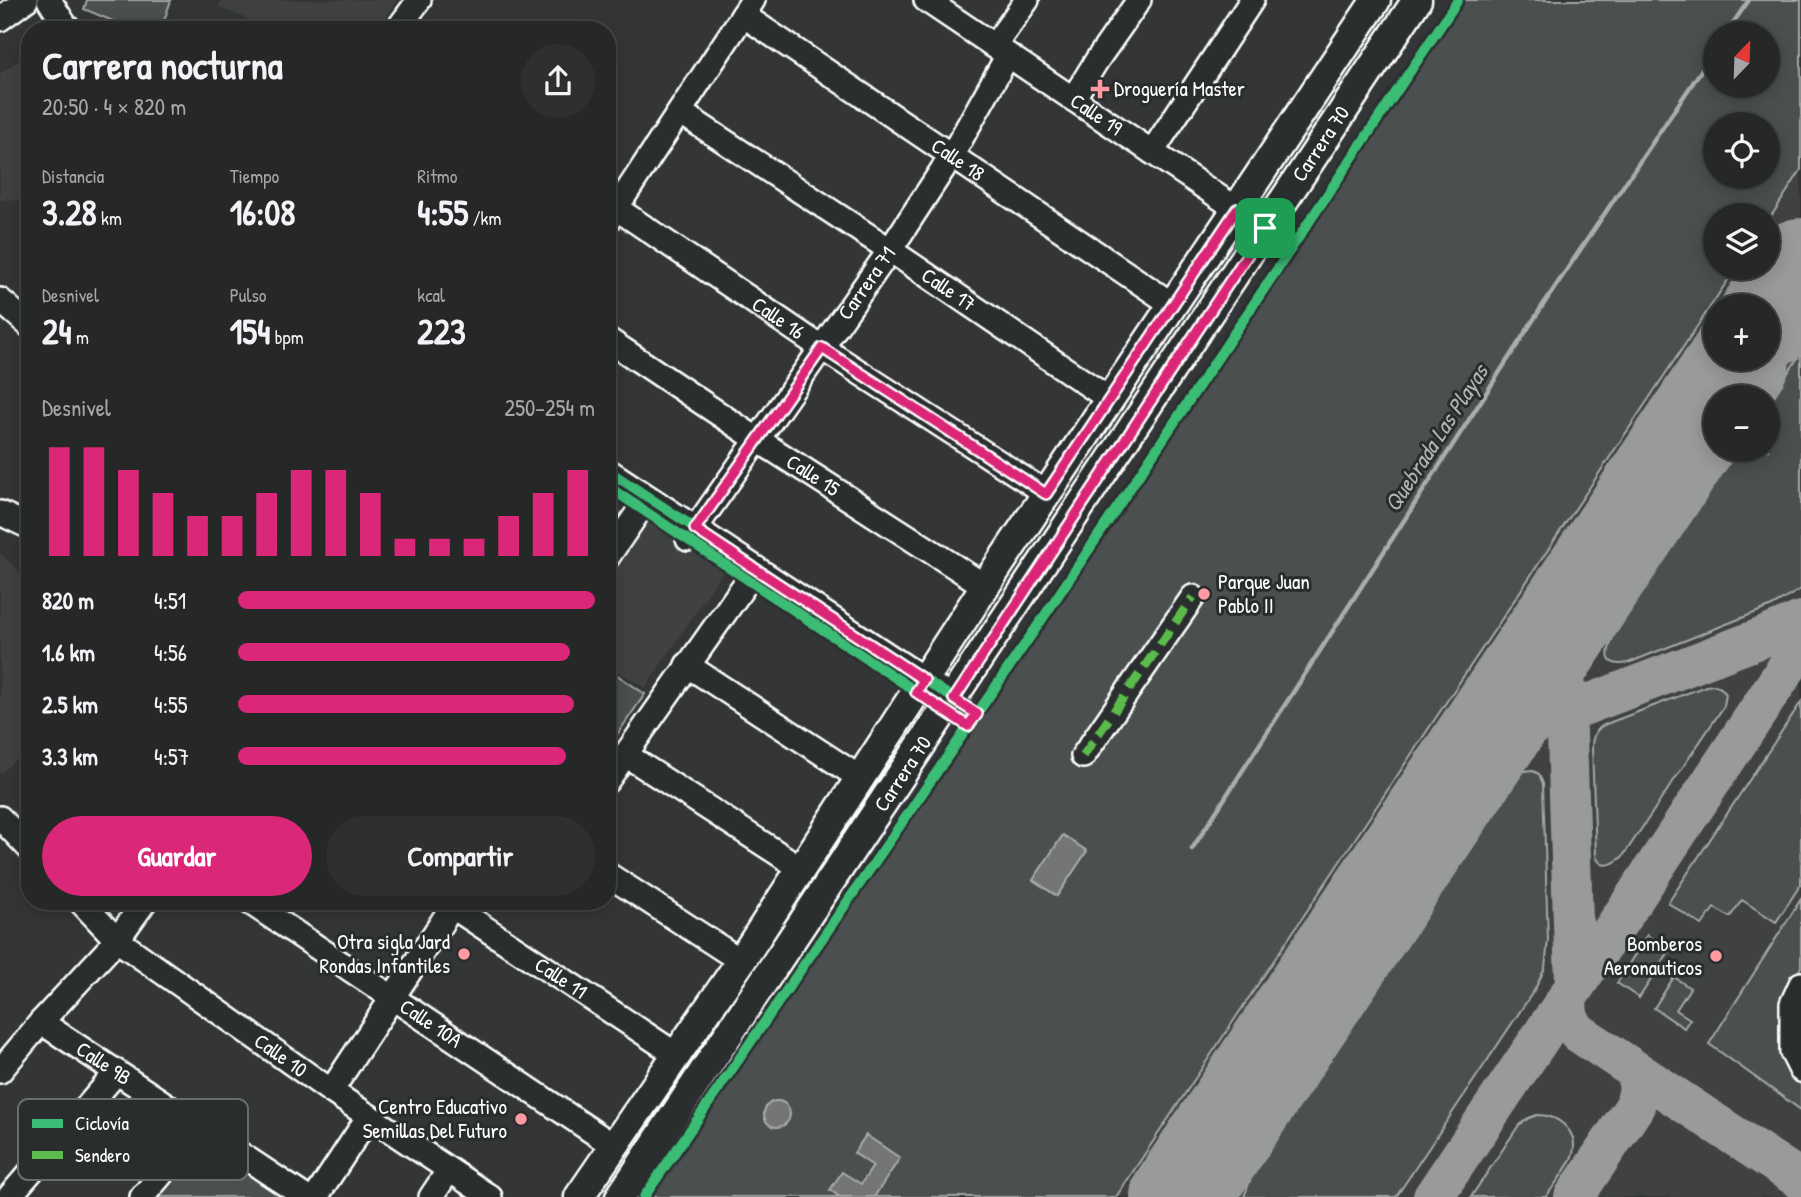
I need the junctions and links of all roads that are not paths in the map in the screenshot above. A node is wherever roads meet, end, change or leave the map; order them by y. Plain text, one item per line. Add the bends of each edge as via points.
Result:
1 (26, 0) edge
2 (49, 0) edge
3 (419, 0) edge
4 (926, 0) edge
5 (1027, 0) edge
6 (1139, 0) edge
7 (1252, 0) edge
8 (1377, 0) edge
9 (1417, 0) edge
10 (748, 8) edge
11 (0, 19) edge
12 (63, 21) edge
13 (404, 21) edge
14 (1001, 51) junction
15 (1073, 99) junction
16 (680, 112) junction
17 (1152, 152) junction
18 (951, 155) junction
19 (616, 209) edge
20 (1237, 209) junction
21 (616, 218) edge
22 (1265, 228) junction
23 (890, 250) junction
24 (0, 300) edge
25 (1172, 305) junction
26 (21, 318) edge
27 (616, 345) edge
28 (822, 348) junction
29 (1109, 399) junction
30 (758, 440) junction
31 (616, 477) edge
32 (616, 492) edge
33 (1046, 494) junction
34 (640, 508) junction
35 (0, 513) edge
36 (21, 523) edge
37 (692, 534) junction
38 (616, 544) edge
39 (748, 580) junction
40 (985, 586) junction
41 (1193, 597) dead end
42 (687, 665) junction
43 (920, 686) junction
44 (950, 706) junction
45 (626, 755) junction
46 (1083, 756) dead end
47 (616, 769) edge
48 (860, 778) junction
49 (0, 818) edge
50 (21, 840) edge
51 (802, 869) junction
52 (616, 880) edge
53 (89, 910) edge
54 (139, 910) edge
55 (261, 910) edge
56 (447, 910) edge
57 (461, 910) edge
58 (117, 940) junction
59 (741, 961) junction
60 (1797, 994) edge
61 (392, 998) junction
62 (41, 1021) junction
63 (677, 1055) junction
64 (1801, 1070) edge
65 (0, 1071) edge
66 (117, 1072) junction
67 (331, 1091) junction
68 (94, 1099) edge
69 (158, 1099) edge
70 (369, 1116) junction
71 (614, 1146) junction
72 (248, 1159) edge
73 (449, 1170) junction
74 (24, 1180) edge
75 (157, 1180) edge
76 (9, 1197) edge
77 (142, 1197) edge
78 (305, 1197) edge
79 (316, 1197) edge
80 (431, 1197) edge
81 (490, 1197) edge
82 (579, 1197) edge
83 (620, 1197) edge

1 - 11 street
2 - 12 street
3 - 13 street
4 - 14 street, Calle 19
5 - 14 street, Carrera 71
6 - 15 street
7 - 17 street
8 - 20 main road, Carrera 70
9 - 22 main road, Carrera 70
10 - 16 street
10 - 18 street, Calle 18
14 - 15 street, Calle 19
14 - 18 street, Carrera 71
15 - 17 street, Calle 19
16 - 19 street
16 - 23 street, Calle 17
17 - 20 street, Calle 19
18 - 23 street, Carrera 71
18 - 25 street, Calle 18
20 - 22 street, Calle 19
20 - 25 main road, Carrera 70
21 - 28 street, Calle 16
22 - 44 main road, Carrera 70
23 - 28 street, Carrera 71
23 - 29 street, Calle 17
24 - 26 street
25 - 29 main road, Carrera 70
27 - 30 street, Calle 15
28 - 30 street, Carrera 71
28 - 33 street, Calle 16
29 - 33 main road, Carrera 70
30 - 37 street, Carrera 71
30 - 40 street, Calle 15
31 - 37 street
32 - 34 street
33 - 40 main road, Carrera 70
34 - 37 street
34 - 38 street
35 - 36 street
37 - 39 street
37 - 43 street
39 - 42 street
39 - 43 street
40 - 43 main road, Carrera 70
41 - 46 street
42 - 45 street
42 - 48 street
43 - 44 street
43 - 48 main road, Carrera 70
44 - 83 main road, Carrera 70
45 - 47 street
45 - 51 street
48 - 51 main road, Carrera 70
49 - 50 street
51 - 59 main road, Carrera 70
52 - 59 street
53 - 58 street, Calle 10
54 - 58 street
55 - 61 street, Calle 10A
56 - 61 street
57 - 63 street, Calle 11
58 - 62 street
58 - 67 street, Calle 10
59 - 63 main road, Carrera 70
60 - 64 street via 1792,1052
61 - 67 street
61 - 71 street, Calle 10A
62 - 65 street
62 - 66 street, Calle 9B
63 - 71 main road, Carrera 70
66 - 68 street
66 - 69 street, Calle 9B
67 - 70 street, Calle 10
70 - 73 street, Calle 10
70 - 79 street
71 - 82 main road, Carrera 70
72 - 78 street, Calle 9B
73 - 80 street
73 - 81 street, Calle 10
74 - 76 street
75 - 77 street

